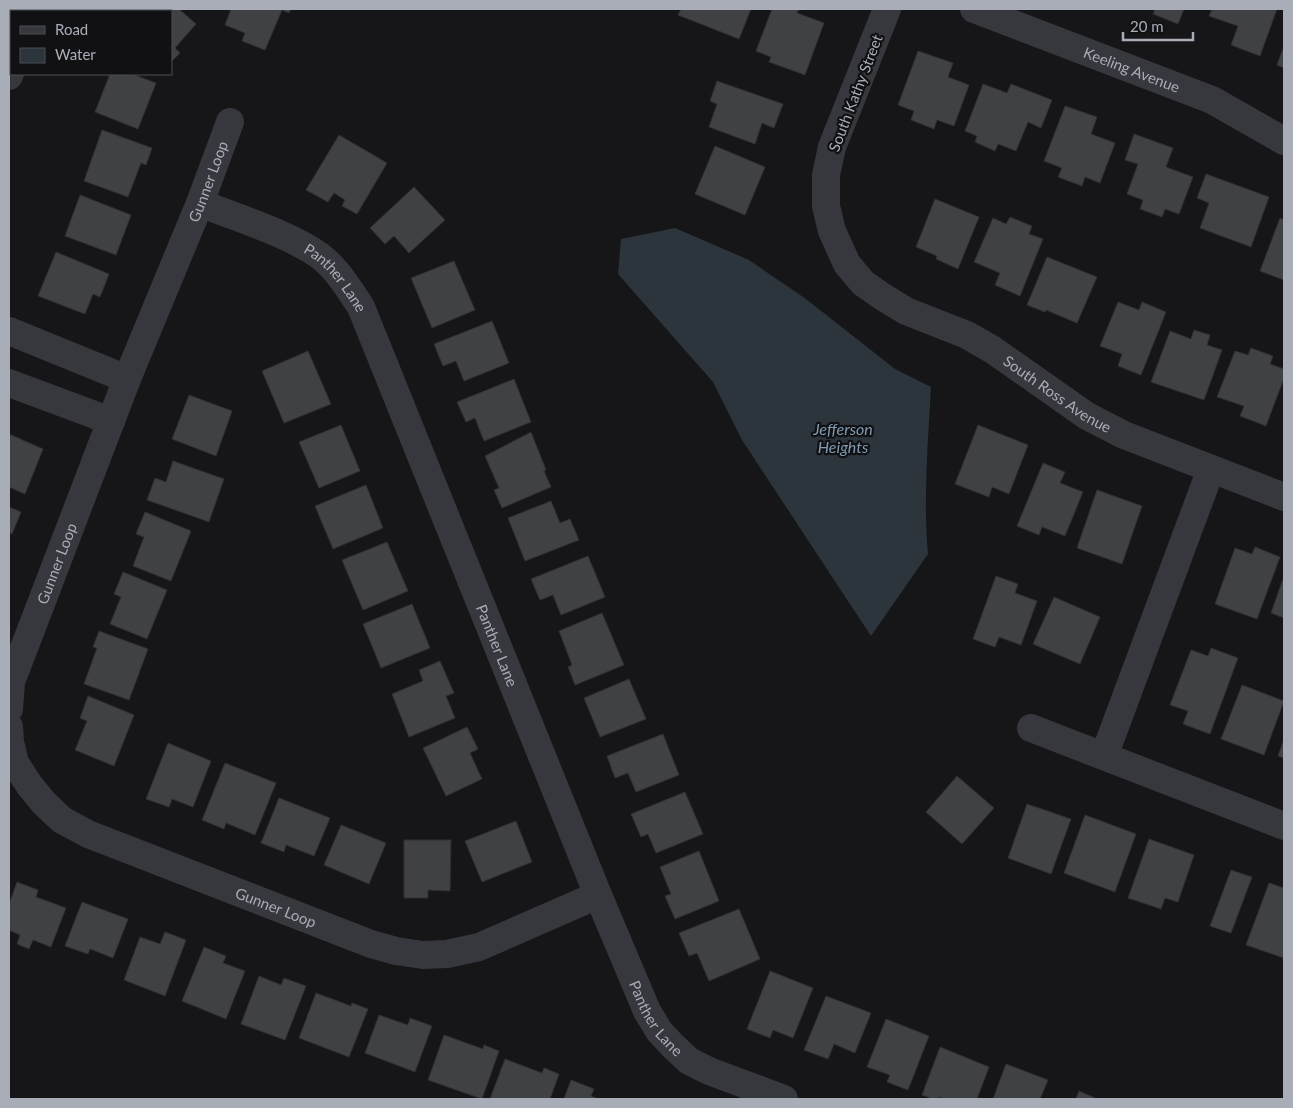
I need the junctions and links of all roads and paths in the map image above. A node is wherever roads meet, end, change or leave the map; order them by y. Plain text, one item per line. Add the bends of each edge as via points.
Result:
1 (888, 9) edge
2 (974, 9) edge
3 (230, 122) dead end
4 (1284, 141) edge
5 (200, 203) junction
6 (847, 264) joint
7 (9, 331) edge
8 (127, 379) junction
9 (9, 383) edge
10 (111, 421) junction
11 (1211, 469) junction
12 (1284, 497) edge
13 (9, 709) edge
14 (9, 727) edge
15 (1031, 728) dead end
16 (1104, 756) junction
17 (12, 764) edge
18 (1284, 826) edge
19 (598, 895) junction
20 (784, 1099) edge

1 - 6 street, South Kathy Street via 832,147 826,175 826,206 832,232
2 - 4 street, Keeling Avenue via 1212,100
3 - 5 street, Gunner Loop
5 - 8 street, Gunner Loop
5 - 19 street, Panther Lane via 293,240 321,256 361,307
6 - 11 street, South Ross Avenue via 863,283 883,297 906,311 967,335 993,350 1087,416 1124,435
7 - 8 street
8 - 10 street, Gunner Loop
9 - 10 street
10 - 13 street, Gunner Loop via 12,682
11 - 12 street, South Ross Avenue
11 - 16 street
14 - 17 street, Gunner Loop
15 - 16 street
16 - 18 street
17 - 19 street, Gunner Loop via 62,820 88,834 396,951 439,955 479,947
19 - 20 street, Panther Lane via 647,1011 659,1031 689,1061

